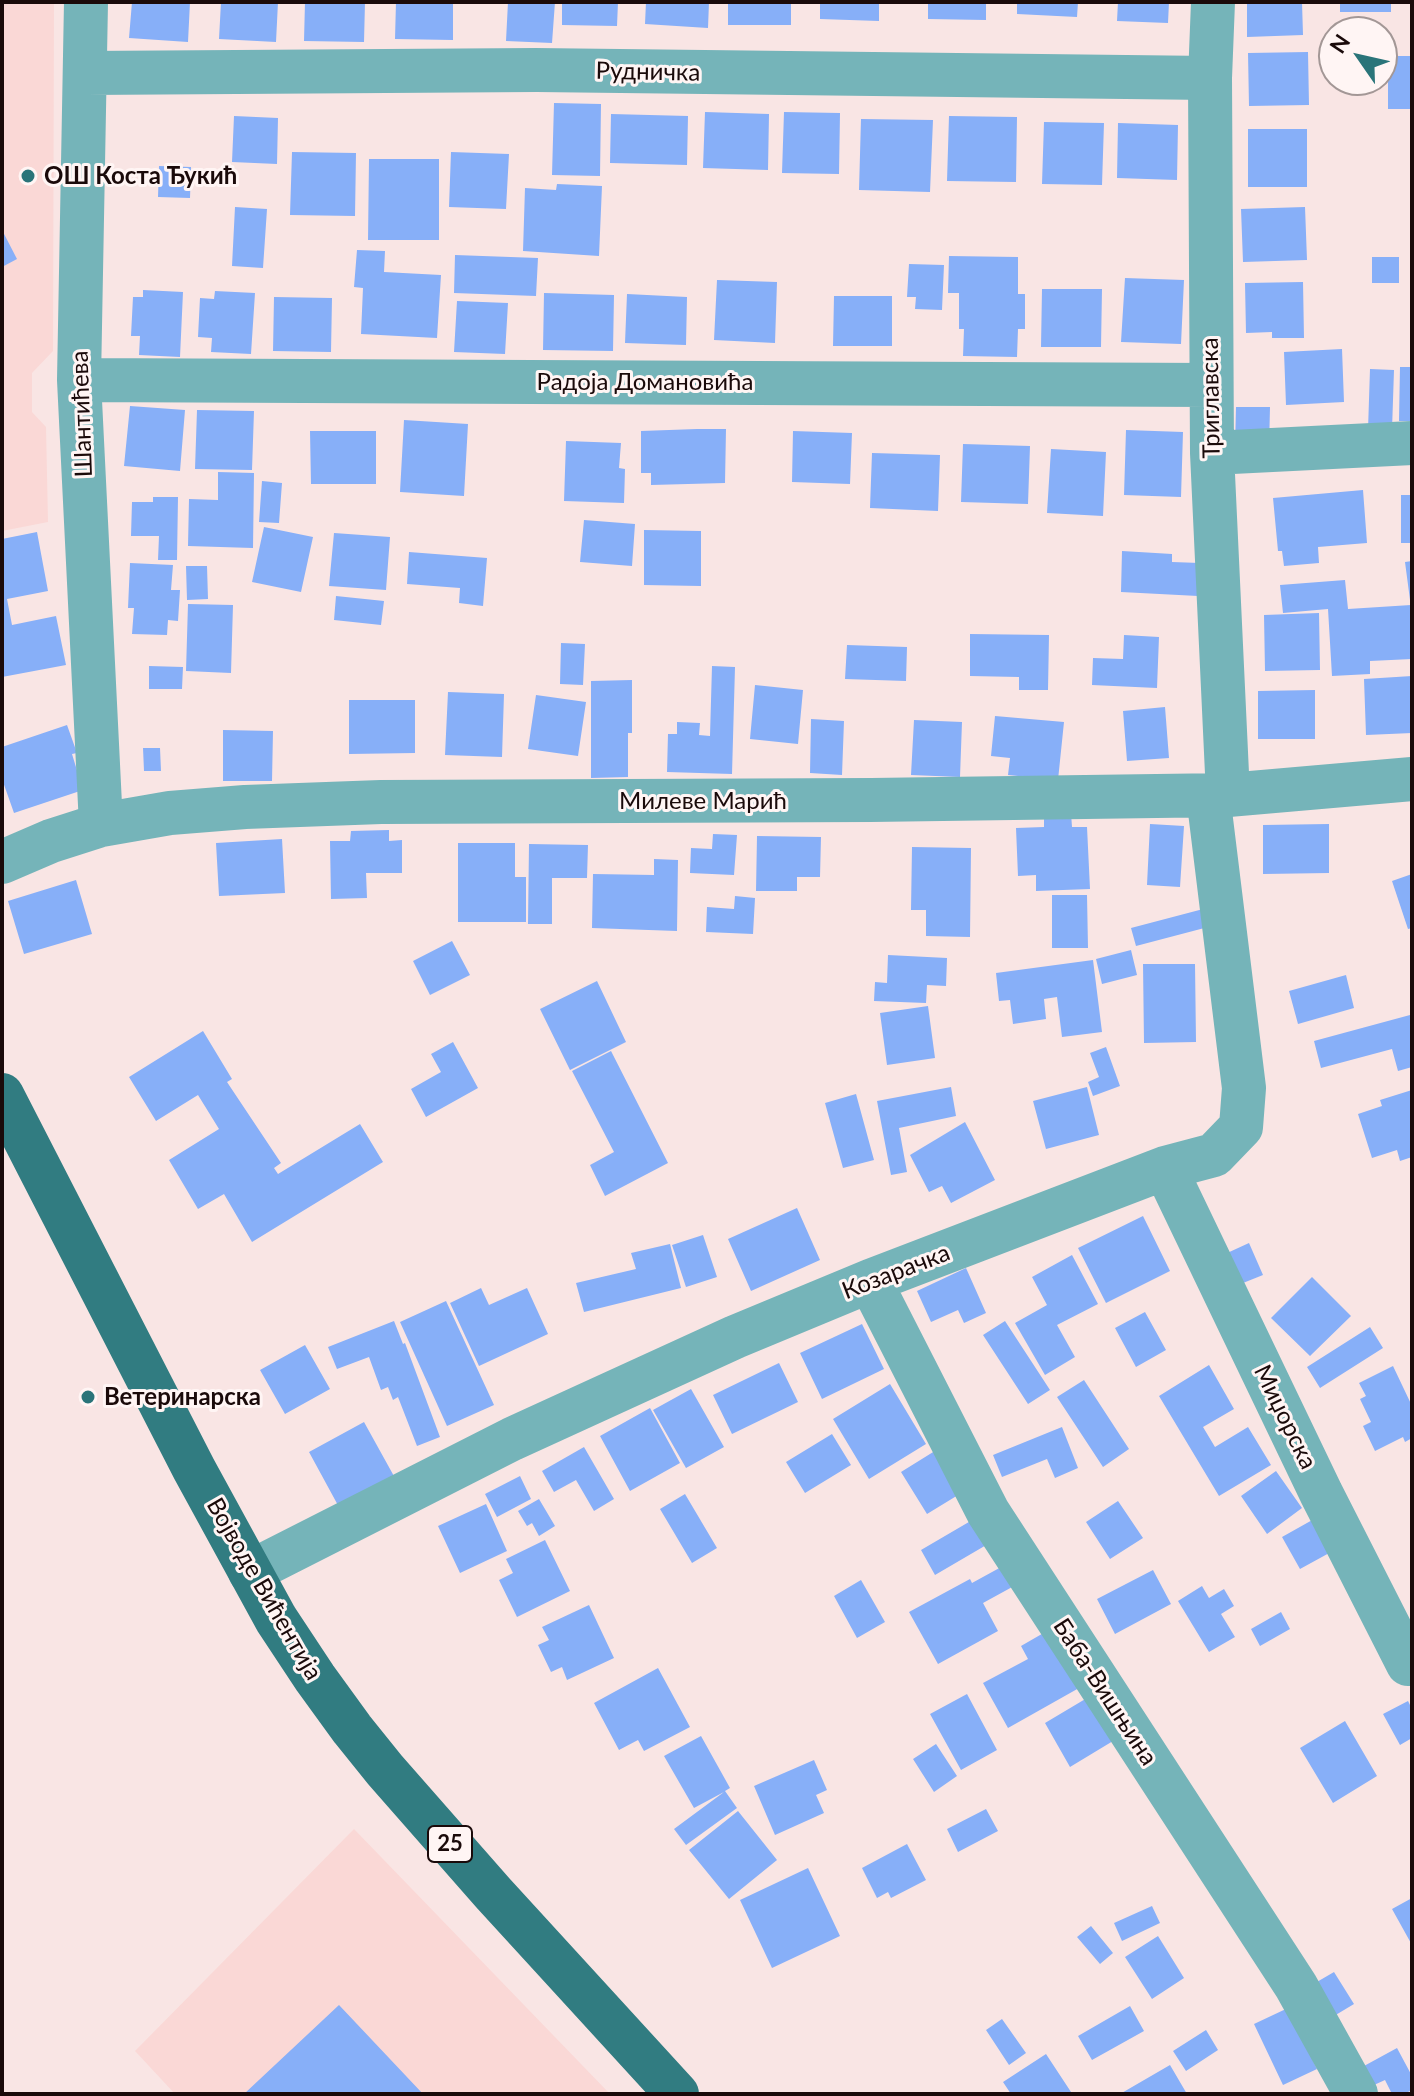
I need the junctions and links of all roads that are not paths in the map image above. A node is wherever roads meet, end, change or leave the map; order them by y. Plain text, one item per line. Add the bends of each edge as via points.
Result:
1 (86, 2) edge
2 (1213, 2) edge
3 (86, 73) junction
4 (1210, 78) junction
5 (79, 380) junction
6 (1211, 385) junction
7 (1412, 443) edge
8 (1212, 453) junction
9 (1412, 779) edge
10 (1218, 795) junction
11 (101, 825) junction
12 (2, 862) edge
13 (2, 1095) edge
14 (1165, 1168) junction
15 (870, 1281) junction
16 (250, 1572) junction
17 (1408, 1664) dead end
18 (677, 2094) edge
19 (1356, 2094) edge

1 - 3 street, Шантићева
2 - 4 street, Триглавска
3 - 4 street, Рудничка via 536,70
3 - 5 street, Шантићева
4 - 6 street, Триглавска
5 - 6 street, Радоја Домановића
5 - 11 street, Шантићева
6 - 8 street, Триглавска
7 - 8 street
8 - 10 street, Триглавска
9 - 10 street, Милеве Марић
10 - 11 street, Милеве Марић via 311,804 170,813
10 - 14 street, Козарачка via 1244,1088 1241,1127 1214,1155
11 - 12 street, Милеве Марић
13 - 16 main road, Војводе Вићентија / 25
14 - 15 street, Козарачка
14 - 17 street, Миџорска
15 - 16 street, Козарачка via 603,1396
15 - 19 street, Баба-Вишњина via 988,1512 1296,1986
16 - 18 main road, Војводе Вићентија / 25 via 360,1740

